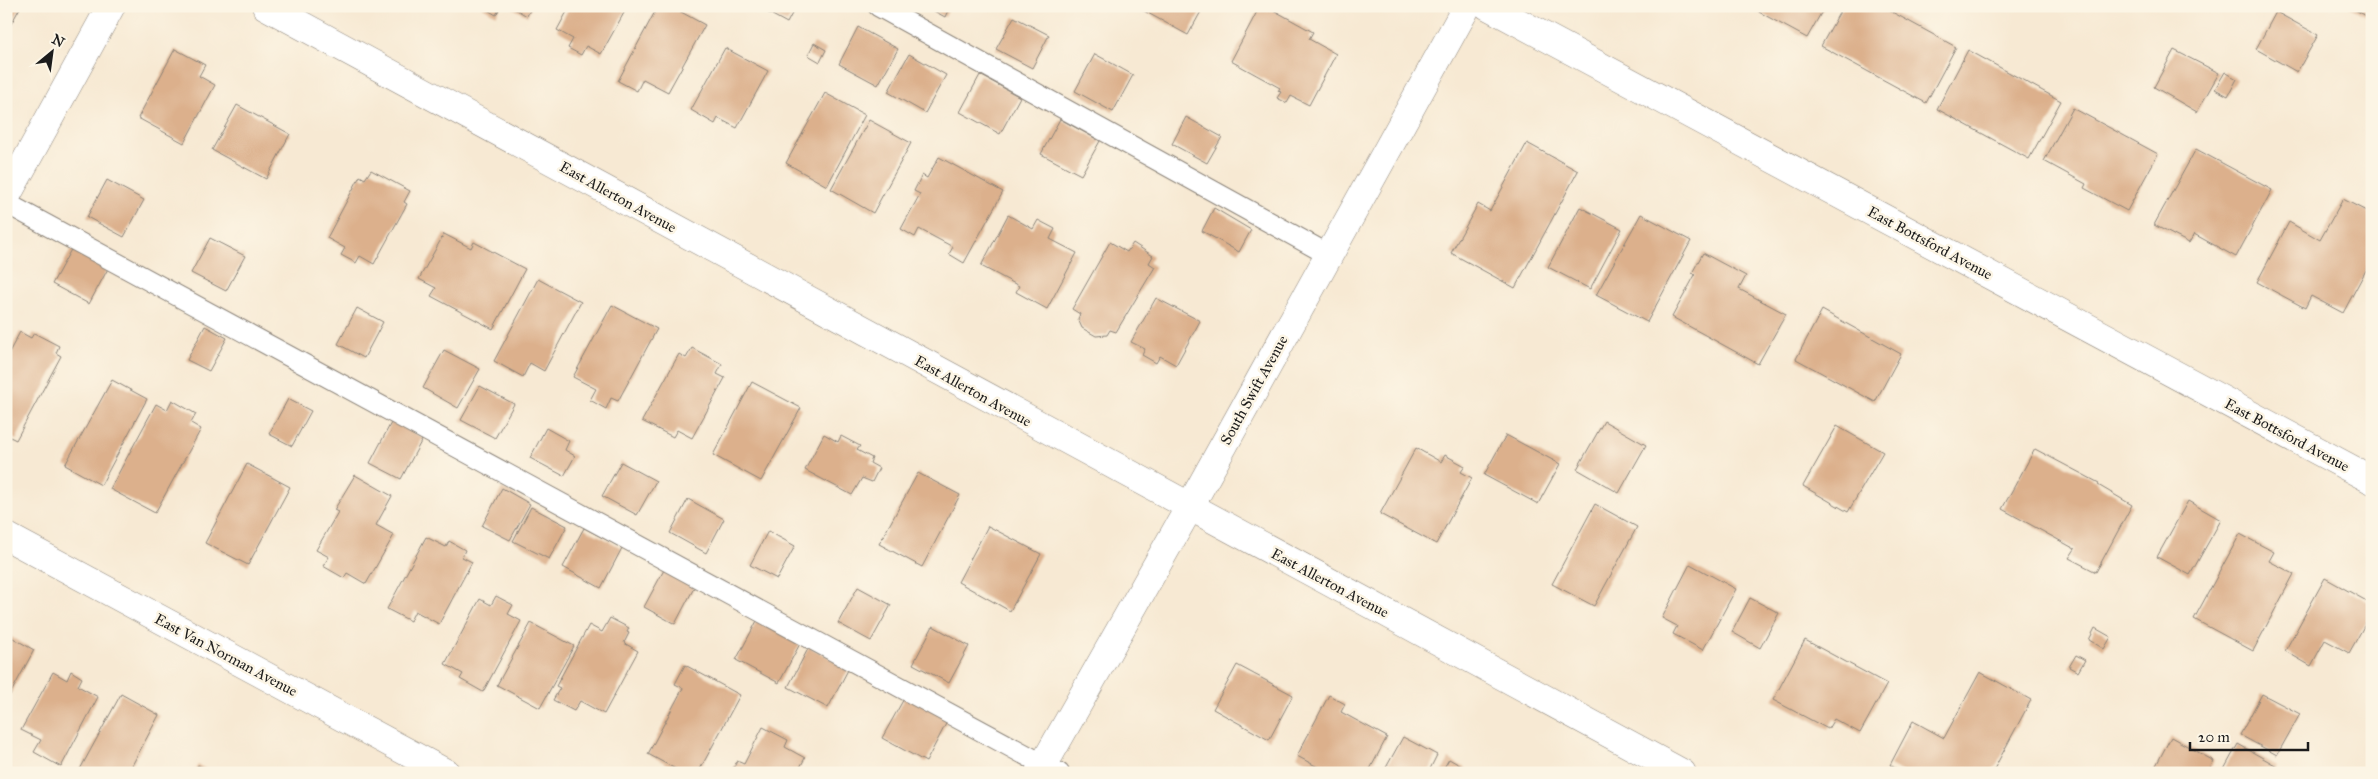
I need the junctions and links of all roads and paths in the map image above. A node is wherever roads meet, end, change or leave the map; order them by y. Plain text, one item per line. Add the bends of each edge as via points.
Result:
1 (111, 6) edge
2 (266, 6) edge
3 (878, 6) edge
4 (1467, 6) edge
5 (1488, 6) edge
6 (6, 198) edge
7 (6, 203) edge
8 (1329, 255) junction
9 (2372, 480) edge
10 (1189, 508) junction
11 (6, 536) edge
12 (1047, 770) edge
13 (446, 773) edge
14 (1682, 773) edge

1 - 6 street
2 - 10 street, East Allerton Avenue
3 - 8 lane
4 - 8 street, South Swift Avenue
5 - 9 street, East Bottsford Avenue
7 - 12 lane
8 - 10 street, South Swift Avenue
10 - 12 street, South Swift Avenue
10 - 14 street, East Allerton Avenue
11 - 13 street, East Van Norman Avenue

